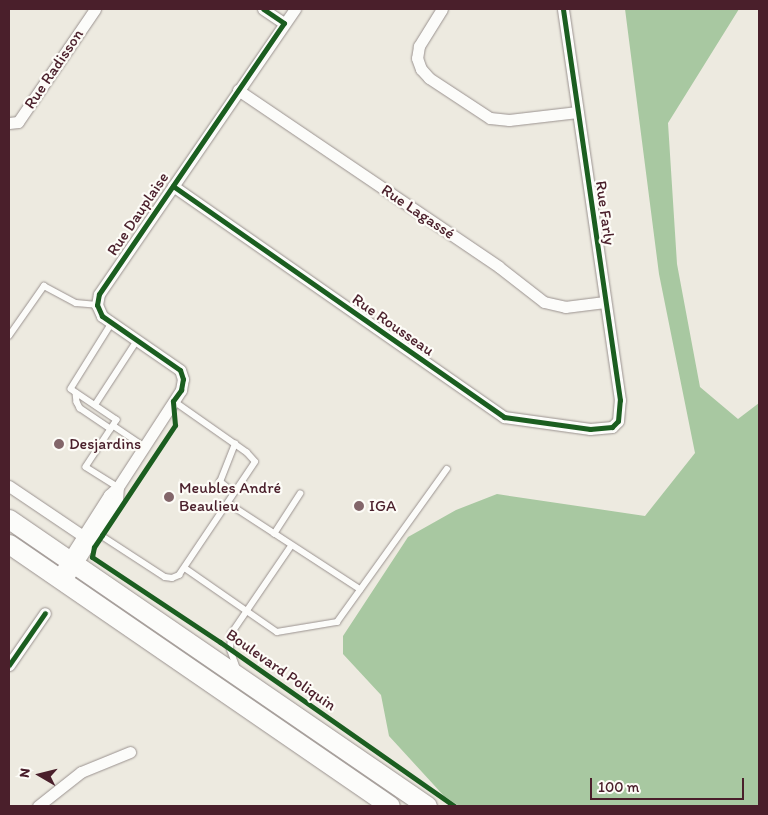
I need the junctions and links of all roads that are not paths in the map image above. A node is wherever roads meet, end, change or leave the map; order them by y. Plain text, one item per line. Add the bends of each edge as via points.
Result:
1 (96, 9) edge
2 (263, 9) edge
3 (295, 9) edge
4 (442, 9) edge
5 (563, 9) edge
6 (284, 23) junction
7 (238, 90) junction
8 (578, 112) junction
9 (9, 123) edge
10 (172, 186) junction
11 (605, 302) junction
12 (97, 305) junction
13 (111, 325) junction
14 (9, 336) edge
15 (136, 342) junction
16 (76, 393) junction
17 (173, 402) junction
18 (95, 405) junction
19 (618, 421) joint
20 (113, 427) junction
21 (234, 444) junction
22 (144, 446) junction
23 (447, 469) dead end
24 (9, 486) edge
25 (118, 488) junction
26 (234, 493) junction
27 (300, 494) dead end
28 (228, 503) junction
29 (9, 519) edge
30 (274, 534) junction
31 (90, 536) junction
32 (9, 544) edge
33 (291, 546) junction
34 (72, 562) junction
35 (185, 568) junction
36 (61, 579) junction
37 (360, 589) junction
38 (246, 610) junction
39 (44, 613) dead end
40 (9, 665) edge
41 (241, 677) junction
42 (130, 752) dead end
43 (38, 806) edge
44 (390, 806) edge
45 (427, 806) edge

1 - 9 street, Rue Radisson via 18,122
2 - 6 street
3 - 6 street, Rue Dauplaise
4 - 8 street via 419,46 417,58 429,78 490,118 508,120
5 - 8 street, Rue Farly
6 - 7 street, Rue Dauplaise
7 - 10 street, Rue Dauplaise
7 - 11 street, Rue Lagassé via 499,267 544,302 565,306
8 - 11 street, Rue Farly
10 - 12 street, Rue Dauplaise via 99,294
10 - 19 street, Rue Rousseau via 504,417 598,429 612,427
11 - 19 street, Rue Farly via 620,400
12 - 13 street
12 - 14 lane via 76,303 44,286
13 - 15 street
13 - 16 lane via 70,389
15 - 17 street via 180,370 183,379 181,390
15 - 18 lane
16 - 18 lane
16 - 20 lane via 80,408
17 - 21 lane
17 - 22 street
18 - 20 lane via 117,420
20 - 22 lane
20 - 25 lane via 86,467
21 - 26 lane via 220,482
21 - 26 lane via 255,462
22 - 25 street
23 - 37 lane
24 - 31 street
25 - 31 street via 109,495
26 - 28 lane
27 - 30 lane
28 - 30 lane
28 - 35 lane
29 - 34 main road, Boulevard Poliquin
30 - 33 lane
31 - 34 street
31 - 35 lane via 165,577 179,575
32 - 36 main road
33 - 37 lane
33 - 38 lane
34 - 36 street
34 - 41 main road, Boulevard Poliquin
35 - 38 lane
36 - 44 main road
37 - 38 lane via 337,622 277,632
38 - 41 lane via 229,642
39 - 40 street
41 - 45 main road, Boulevard Poliquin
42 - 43 street via 81,772

